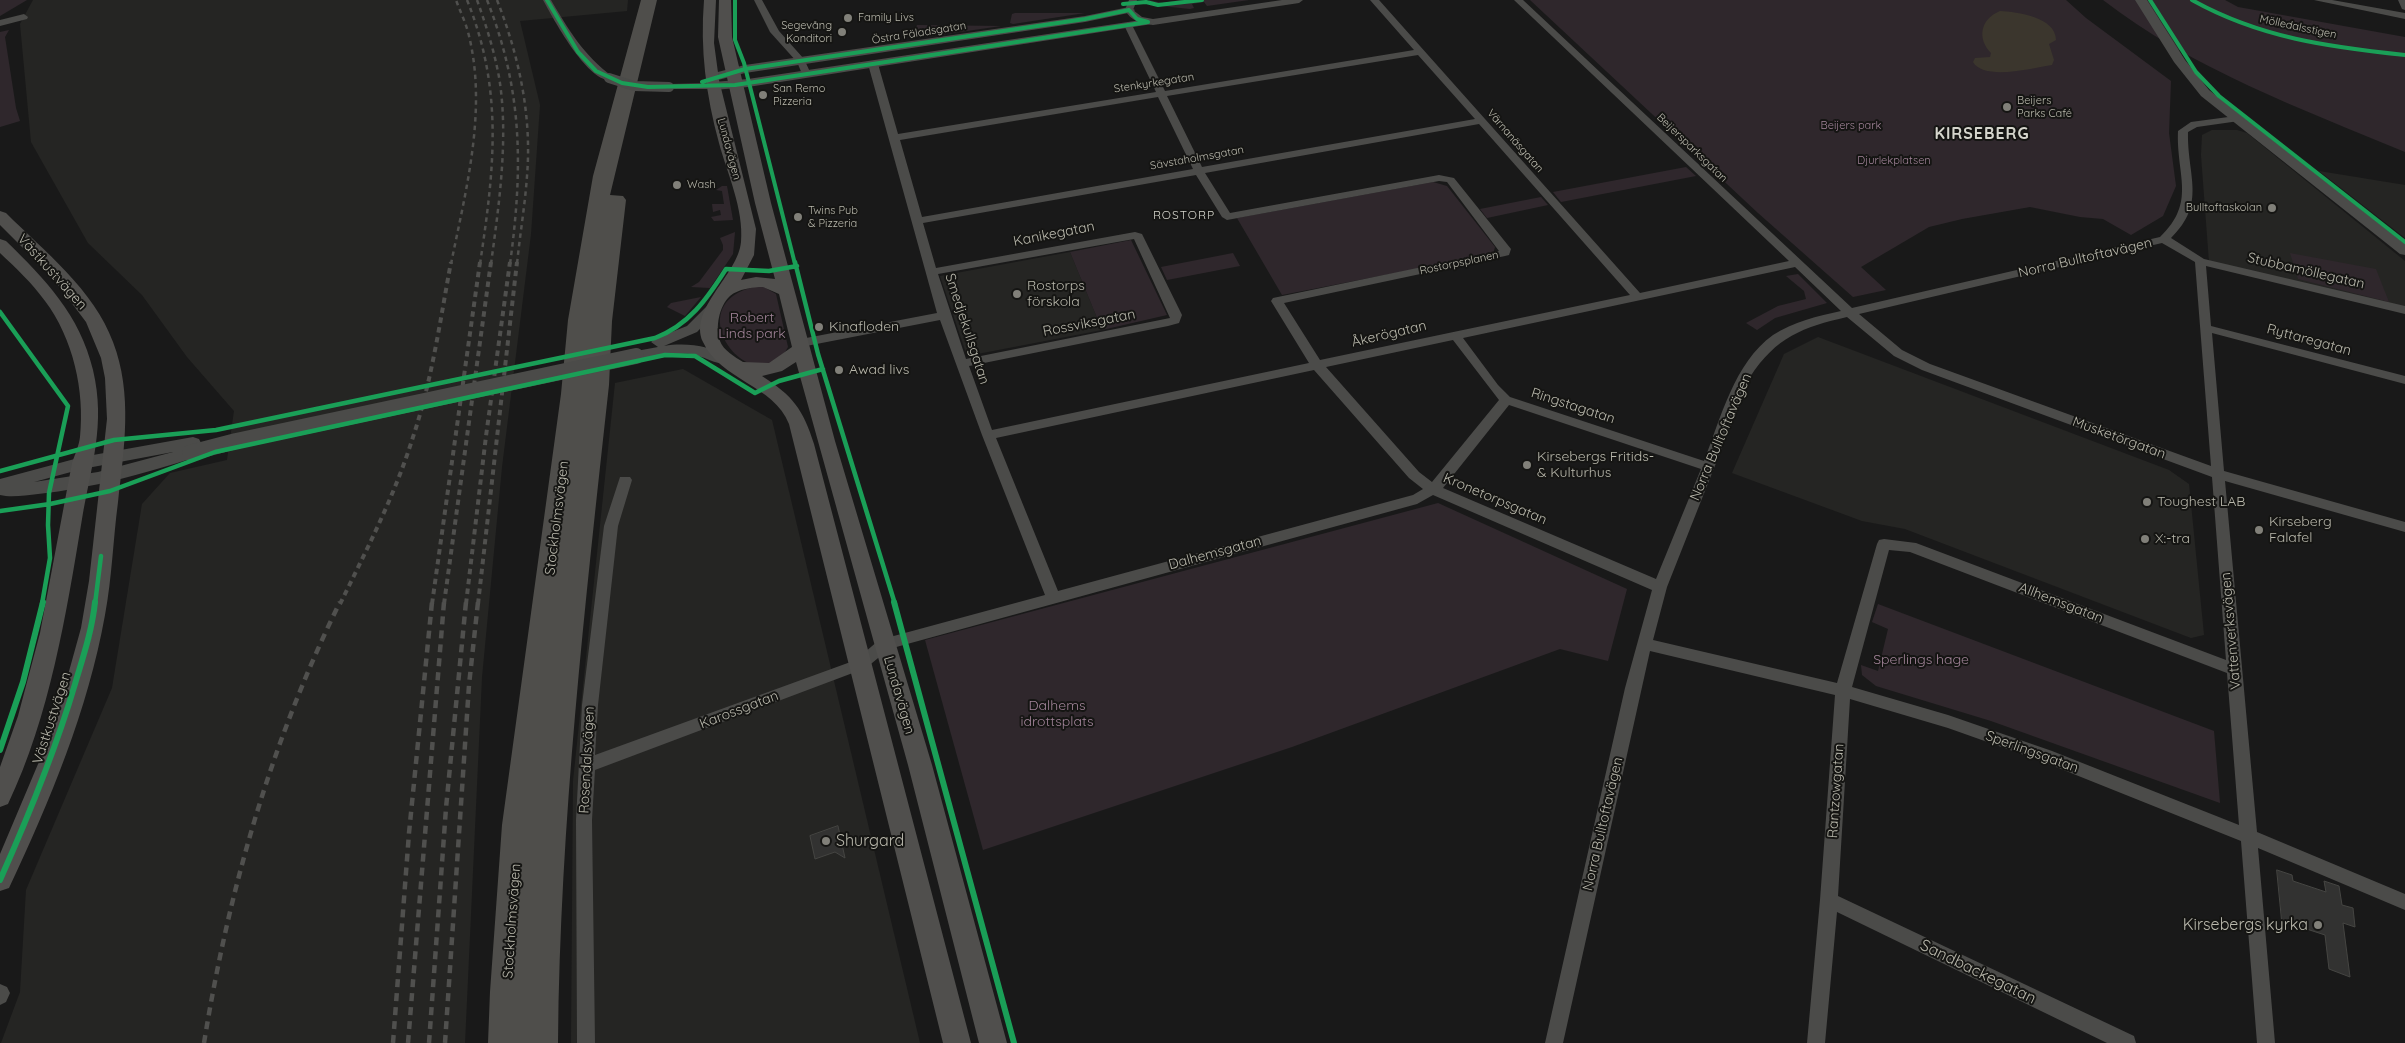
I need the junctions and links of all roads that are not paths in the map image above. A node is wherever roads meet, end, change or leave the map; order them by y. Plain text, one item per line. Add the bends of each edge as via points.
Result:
1 (548, 0) edge
2 (649, 0) edge
3 (664, 0) edge
4 (710, 0) edge
5 (725, 0) edge
6 (758, 0) edge
7 (1299, 0) edge
8 (1374, 0) edge
9 (1518, 0) edge
10 (2141, 0) edge
11 (2318, 0) edge
12 (2402, 0) edge
13 (1135, 5) edge
14 (2405, 8) edge
15 (2405, 16) edge
16 (24, 17) dead end
17 (1150, 18) junction
18 (0, 23) edge
19 (1128, 26) junction
20 (1419, 52) junction
21 (801, 61) junction
22 (873, 64) junction
23 (806, 74) junction
24 (734, 78) junction
25 (713, 82) junction
26 (1162, 95) junction
27 (2236, 120) junction
28 (1482, 121) junction
29 (893, 138) junction
30 (1199, 171) junction
31 (0, 216) edge
32 (917, 221) junction
33 (2164, 239) junction
34 (0, 244) edge
35 (2405, 251) edge
36 (2200, 261) junction
37 (1796, 262) junction
38 (932, 272) junction
39 (1156, 276) joint
40 (786, 291) junction
41 (1638, 297) junction
42 (721, 298) junction
43 (1277, 301) joint
44 (2405, 310) edge
45 (1850, 313) junction
46 (944, 315) junction
47 (2206, 328) junction
48 (1455, 335) junction
49 (802, 345) junction
50 (635, 353) junction
51 (734, 364) junction
52 (961, 364) junction
53 (1317, 366) junction
54 (2405, 380) edge
55 (1506, 400) junction
56 (988, 435) junction
57 (112, 466) junction
58 (1709, 467) junction
59 (81, 472) junction
60 (2218, 474) junction
61 (625, 480) dead end
62 (0, 485) edge
63 (0, 490) edge
64 (1432, 490) junction
65 (2405, 527) edge
66 (1884, 544) joint
67 (1660, 587) junction
68 (1053, 596) junction
69 (884, 644) junction
70 (1644, 644) junction
71 (861, 664) junction
72 (2235, 670) junction
73 (1843, 691) junction
74 (588, 765) junction
75 (0, 797) edge
76 (2247, 836) junction
77 (0, 880) edge
78 (1829, 900) junction
79 (2405, 902) edge
80 (506, 1043) edge
81 (540, 1043) edge
82 (586, 1043) edge
83 (957, 1043) edge
84 (993, 1043) edge
85 (1554, 1043) edge
86 (1816, 1043) edge
87 (2127, 1043) edge
88 (2266, 1043) edge

1 - 25 street, bridge via 578,52 596,71 609,78 634,86 669,87
2 - 80 highway, Stockholmsvägen via 605,167 579,320 572,403 518,826
3 - 81 highway, Stockholmsvägen via 626,148 610,237 549,819
4 - 25 main road, Lundavägen via 708,49
5 - 24 main road, Lundavägen via 725,37
6 - 21 street via 775,32
7 - 17 street, Östra Fäladsgatan via 1199,15
8 - 20 street, Värnanäsgatan
9 - 37 street, Beijersparksgatan
10 - 27 street via 2192,80
11 - 15 street
12 - 14 street
13 - 17 street via 1137,19
13 - 21 street, Östra Fäladsgatan via 1084,19
16 - 18 street
17 - 19 street, Östra Fäladsgatan
19 - 22 street, Östra Fäladsgatan
19 - 26 street
20 - 26 street, Stenkyrkegatan
20 - 28 street, Värnanäsgatan
21 - 23 street
21 - 24 street, Östra Fäladsgatan
22 - 23 street, Östra Fäladsgatan
22 - 29 street, Smedjekullsgatan
23 - 24 street, Östra Fäladsgatan
24 - 25 street, Östra Fäladsgatan
24 - 40 main road, Lundavägen
25 - 42 main road, Lundavägen via 749,241 747,255
26 - 29 street, Stenkyrkegatan
26 - 30 street
27 - 33 street, Norra Bulltoftavägen via 2194,124 2183,131 2188,200 2182,222
27 - 35 street
28 - 30 street, Sävstaholmsgatan
28 - 41 street, Värnanäsgatan
29 - 32 street, Smedjekullsgatan
30 - 32 street, Sävstaholmsgatan
30 - 43 street, Rostorpsplanen via 1227,217 1445,178 1450,180 1505,249 1505,253 1499,256
31 - 57 main road, Västkustvägen via 88,310 104,341 116,392
32 - 38 street, Smedjekullsgatan
33 - 36 street
33 - 45 street, Norra Bulltoftavägen
34 - 59 main road, Västkustvägen via 57,306 80,357 89,391 90,414 89,440
36 - 44 street, Stubbamöllegatan
36 - 47 street, Vattenverksvägen
37 - 41 street, Åkerögatan
37 - 45 street, Beijersparksgatan
38 - 39 street, Kanikegatan via 1129,234 1138,236
38 - 46 street, Smedjekullsgatan
39 - 52 street, Rossviksgatan via 1176,315 1175,320
40 - 42 main road via 778,285 760,281 738,284
40 - 49 main road, Lundavägen
41 - 48 street, Åkerögatan
42 - 50 street via 706,317 685,333
42 - 51 main road, Lundavägen via 710,318 708,332 719,353
43 - 53 street, Kronetorpsgatan
45 - 58 street, Norra Bulltoftavägen via 1798,326 1758,354 1744,377
45 - 60 street, Musketörgatan via 1898,353 1926,367
46 - 49 street
46 - 52 street, Smedjekullsgatan
47 - 54 street, Ryttaregatan
47 - 60 street, Vattenverksvägen
48 - 53 street, Åkerögatan
48 - 55 street, Ringstagatan
49 - 51 main road via 779,367 754,371
49 - 69 main road, Lundavägen
50 - 51 street via 680,347 704,351
50 - 57 street, bridge
51 - 71 main road, Lundavägen via 777,395 790,407 797,421
52 - 56 street, Smedjekullsgatan
53 - 56 street, Åkerögatan
53 - 64 street, Kronetorpsgatan via 1414,475
55 - 58 street, Ringstagatan
55 - 64 street, Dalhemsgatan via 1441,483
56 - 68 street, Smedjekullsgatan
57 - 59 street
57 - 77 main road, Västkustvägen via 92,627 60,736
58 - 67 street, Norra Bulltoftavägen
59 - 62 street
59 - 63 street via 33,489
59 - 75 main road, Västkustvägen via 43,669 24,734
60 - 65 street, Musketörgatan
60 - 72 street, Vattenverksvägen
61 - 74 street, Rosendalsvägen via 611,526 590,705
64 - 67 street, Kronetorpsgatan
64 - 68 street, Dalhemsgatan via 1417,499
66 - 72 street, Allhemsgatan via 1911,547
66 - 73 street, Rantzowgatan
67 - 70 street, Norra Bulltoftavägen
68 - 69 street, Dalhemsgatan
69 - 71 street, Karossgatan
69 - 84 main road, Lundavägen via 920,765
70 - 73 street, Sperlingsgatan
70 - 85 street, Norra Bulltoftavägen
71 - 74 street, Karossgatan
71 - 83 main road, Lundavägen
72 - 76 street, Vattenverksvägen
73 - 76 street, Sperlingsgatan via 2046,756
73 - 78 street, Rantzowgatan
74 - 82 street, Rosendalsvägen via 584,830
76 - 79 street, Sperlingsgatan
76 - 88 street, Vattenverksvägen
78 - 86 street, Rantzowgatan
78 - 87 street, Sandbackegatan

